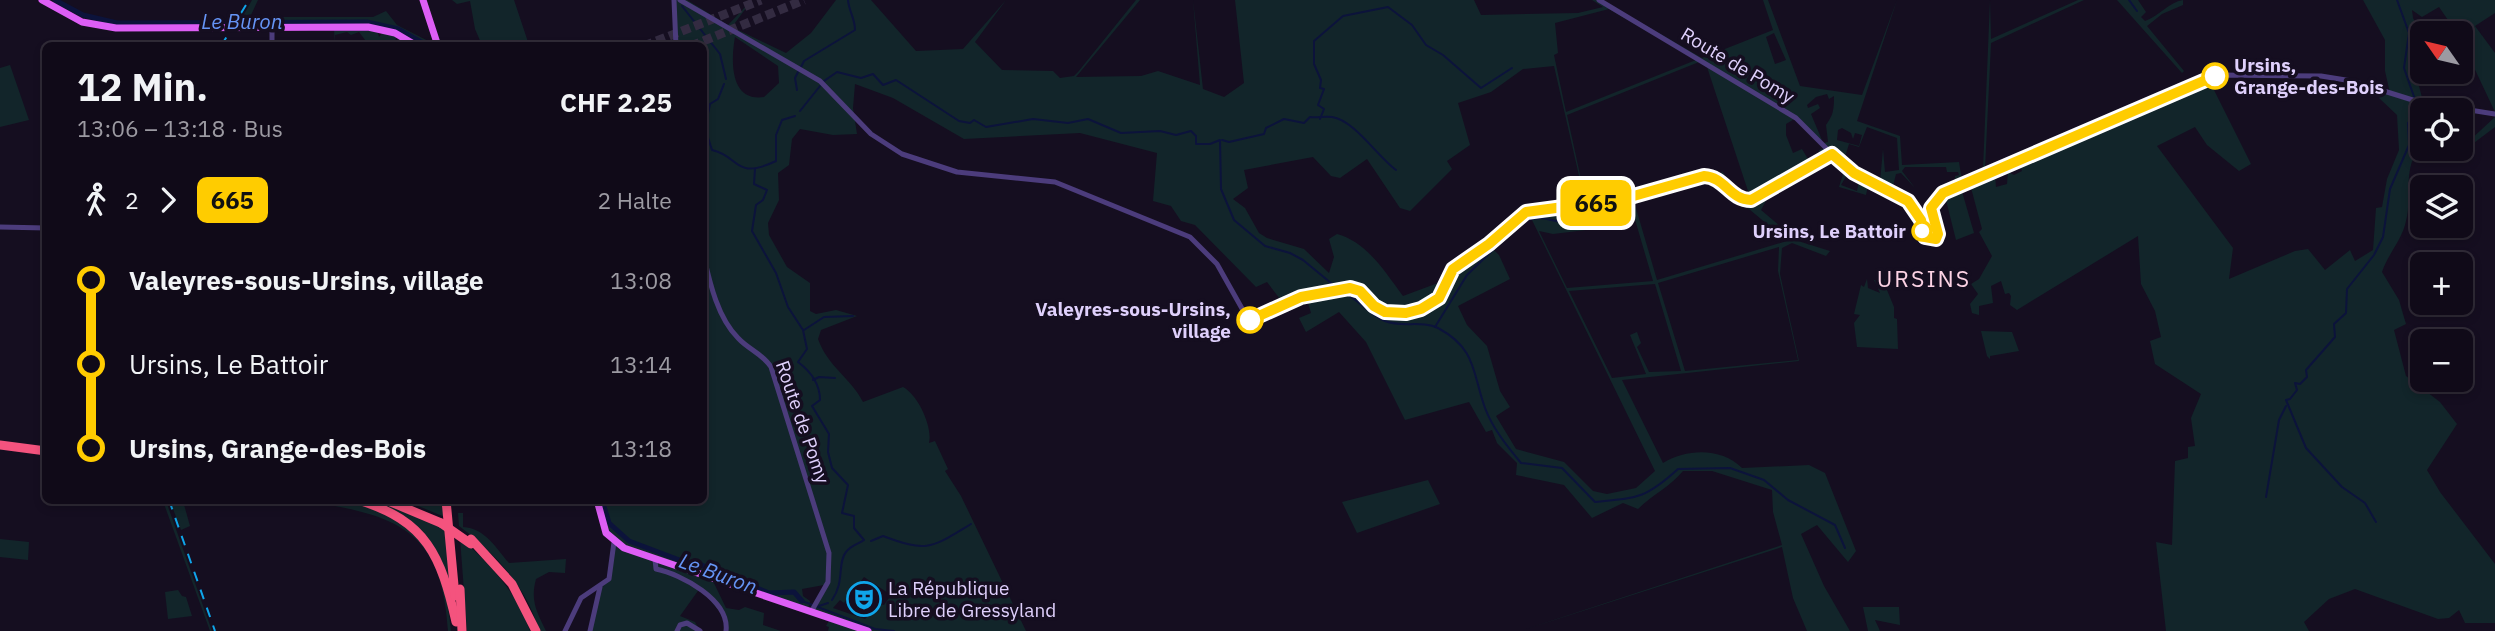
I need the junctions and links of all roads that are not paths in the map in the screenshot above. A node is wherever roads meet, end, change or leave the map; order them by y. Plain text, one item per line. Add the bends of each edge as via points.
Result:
1 (43, 0) edge
2 (423, 0) edge
3 (674, 0) edge
4 (680, 0) edge
5 (1599, 0) edge
6 (272, 28) junction
7 (272, 42) edge
8 (410, 42) edge
9 (437, 42) edge
10 (676, 42) edge
11 (2495, 114) edge
12 (1832, 154) junction
13 (0, 227) edge
14 (42, 228) edge
15 (707, 267) edge
16 (0, 447) edge
17 (42, 452) edge
18 (368, 504) edge
19 (396, 504) edge
20 (405, 504) edge
21 (449, 504) edge
22 (449, 504) edge
23 (598, 504) edge
24 (441, 521) junction
25 (614, 542) junction
26 (655, 559) junction
27 (600, 586) junction
28 (589, 592) junction
29 (596, 595) junction
30 (812, 608) junction
31 (460, 629) edge
32 (534, 631) edge
33 (565, 631) edge
34 (590, 631) edge
35 (677, 631) edge
36 (700, 631) edge
37 (726, 631) edge
38 (868, 631) edge

1 - 6 main road via 82,22 118,28
2 - 9 main road
3 - 10 street
4 - 12 street via 820,81 871,134 902,154 957,172 1055,182 1190,237 1217,264 1249,321 1301,297 1350,288 1385,312 1421,309 1439,298 1453,269 1524,213 1541,207 1623,199 1704,176 1719,180 1738,198 1751,200
5 - 12 street, Route de Pomy via 1781,108
6 - 7 street
6 - 8 main road via 368,27
11 - 12 street, Route de Pomy via 2417,102 2321,76 2218,75 1937,197 1931,208 1936,239 1929,239 1908,201 1854,173
13 - 14 street
15 - 30 street, Route de Pomy via 729,326 771,367 793,434 829,553 828,582
16 - 17 highway
18 - 31 highway via 400,517 428,543 445,575
19 - 24 highway
20 - 24 highway
21 - 31 highway
22 - 31 highway
23 - 25 main road via 603,527
24 - 32 highway, bridge via 471,541 508,578 528,610
25 - 26 main road
25 - 27 street via 610,576
26 - 30 main road
26 - 37 street via 656,569 675,574 708,594 724,617
27 - 28 street
27 - 29 street
28 - 29 street
28 - 33 street
29 - 34 street
30 - 38 main road
35 - 36 street via 687,623

